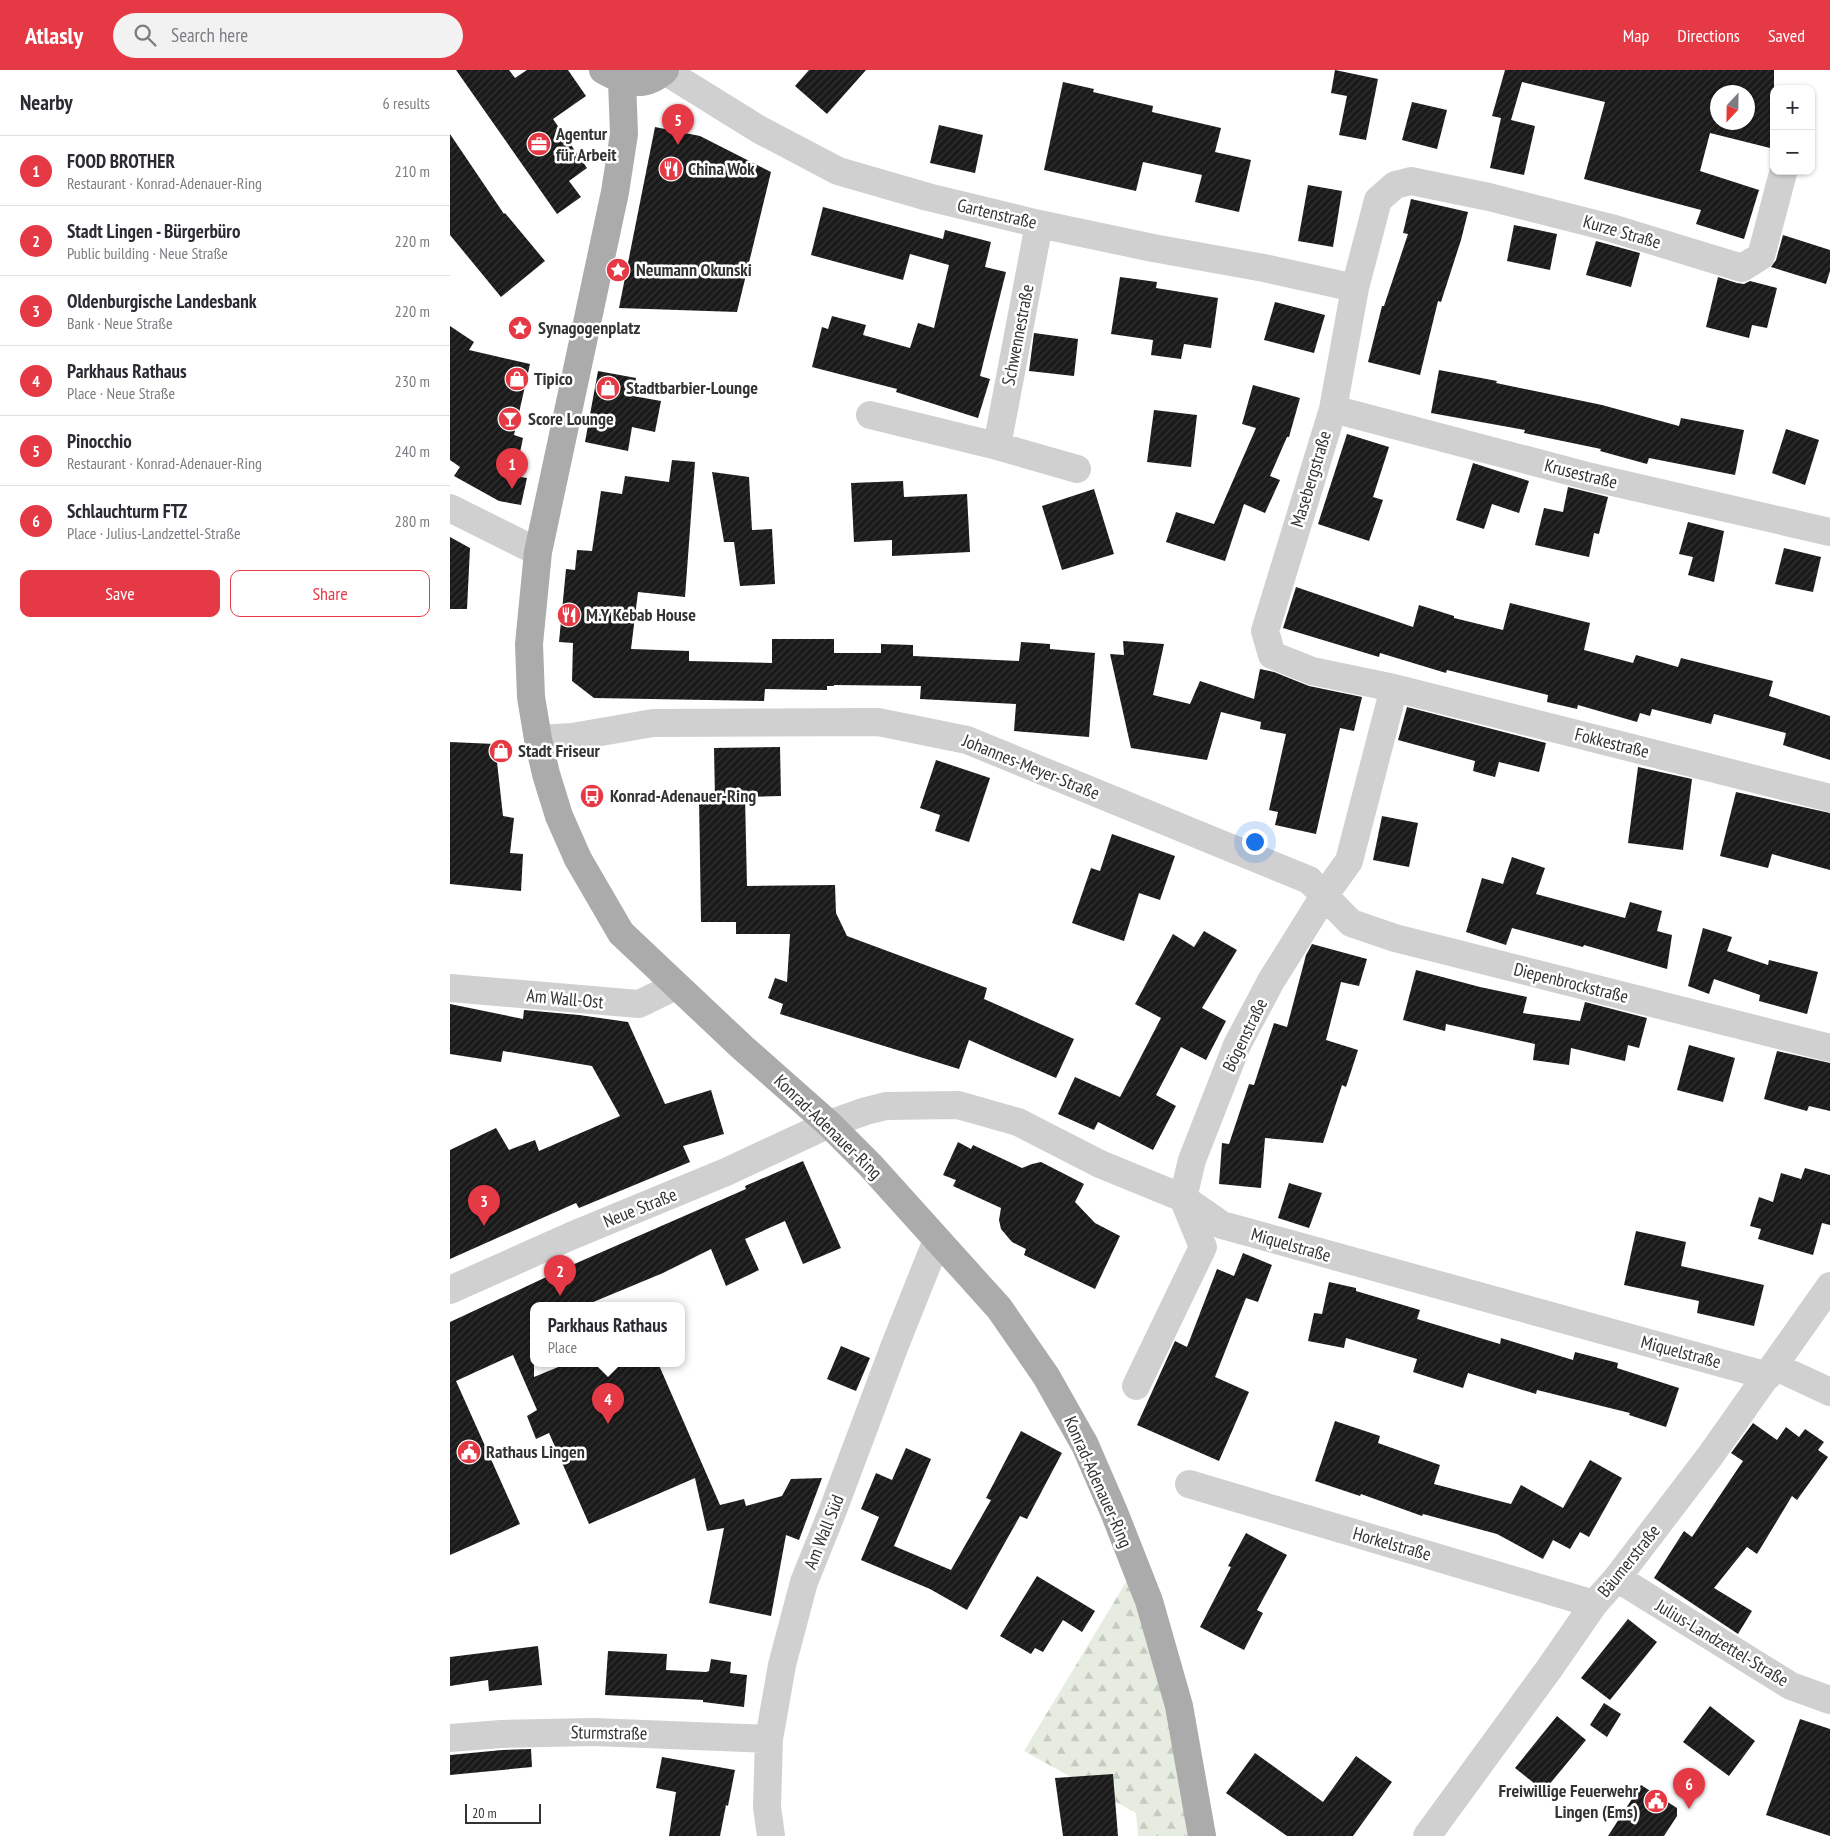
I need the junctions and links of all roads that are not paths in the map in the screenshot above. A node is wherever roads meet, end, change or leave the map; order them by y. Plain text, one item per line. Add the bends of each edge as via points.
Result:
1 (665, 70) edge
2 (613, 75) edge
3 (1782, 175) edge
4 (1395, 185) joint
5 (1039, 224) junction
6 (1355, 288) junction
7 (1333, 409) junction
8 (870, 415) dead end
9 (997, 446) junction
10 (1077, 469) dead end
11 (450, 508) edge
12 (1830, 532) edge
13 (538, 552) junction
14 (1394, 688) junction
15 (538, 739) junction
16 (1830, 798) edge
17 (1324, 896) junction
18 (676, 986) junction
19 (450, 988) edge
20 (1830, 1048) edge
21 (829, 1124) junction
22 (1183, 1198) junction
23 (937, 1240) junction
24 (1830, 1286) edge
25 (450, 1290) edge
26 (1771, 1371) junction
27 (1136, 1386) dead end
28 (1830, 1392) edge
29 (1190, 1484) dead end
30 (1616, 1578) junction
31 (1594, 1604) junction
32 (1830, 1700) edge
33 (450, 1738) edge
34 (769, 1739) junction
35 (771, 1836) edge
36 (1202, 1836) edge
37 (1427, 1836) edge

1 - 2 main road via 642,83
1 - 5 street, Gartenstraße via 760,130 838,171
2 - 13 main road, Konrad-Adenauer-Ring via 624,134 615,192
3 - 4 street, Kurze Straße via 1761,256 1742,268 1611,228 1489,197 1411,181
4 - 6 street, Masebergstraße via 1378,200
5 - 6 street, Gartenstraße
5 - 9 street, Schwennestraße
6 - 7 street, Masebergstraße
7 - 12 street, Krusestraße via 1591,477
7 - 14 street, Masebergstraße via 1265,630 1272,655 1312,671
8 - 9 street
9 - 10 street
11 - 13 street
13 - 15 main road, Konrad-Adenauer-Ring via 529,644 531,697
14 - 16 street, Fokkestraße
14 - 17 street, Bögenstraße via 1349,862
15 - 17 street, Johannes-Meyer-Straße via 572,737 654,723 878,722 967,740 1309,880
15 - 18 main road, Konrad-Adenauer-Ring via 559,816 578,859 621,933
17 - 20 street, Diepenbrockstraße via 1351,923 1395,938
17 - 22 street, Bögenstraße via 1236,1045 1192,1160
18 - 19 street, Am Wall-Ost via 639,1004
18 - 21 main road, Konrad-Adenauer-Ring
21 - 22 street, Miquelstraße via 886,1106 958,1105 1018,1122 1100,1164
21 - 23 main road, Konrad-Adenauer-Ring
21 - 25 street, Neue Straße via 726,1172
22 - 26 street, Miquelstraße via 1222,1225
22 - 27 street via 1203,1247
23 - 34 street, Am Wall Süd via 804,1582 782,1666
23 - 36 main road, Konrad-Adenauer-Ring via 999,1308 1046,1376 1090,1455 1149,1601 1178,1706
24 - 26 street, Bäumerstraße
26 - 28 street
26 - 30 street, Bäumerstraße
29 - 31 street, Horkelstraße
30 - 31 street, Bäumerstraße
30 - 32 street, Julius-Landzettel-Straße via 1791,1686
31 - 37 street, Bäumerstraße
33 - 34 street, Sturmstraße via 594,1732
34 - 35 street, Am Wall Süd via 767,1807

